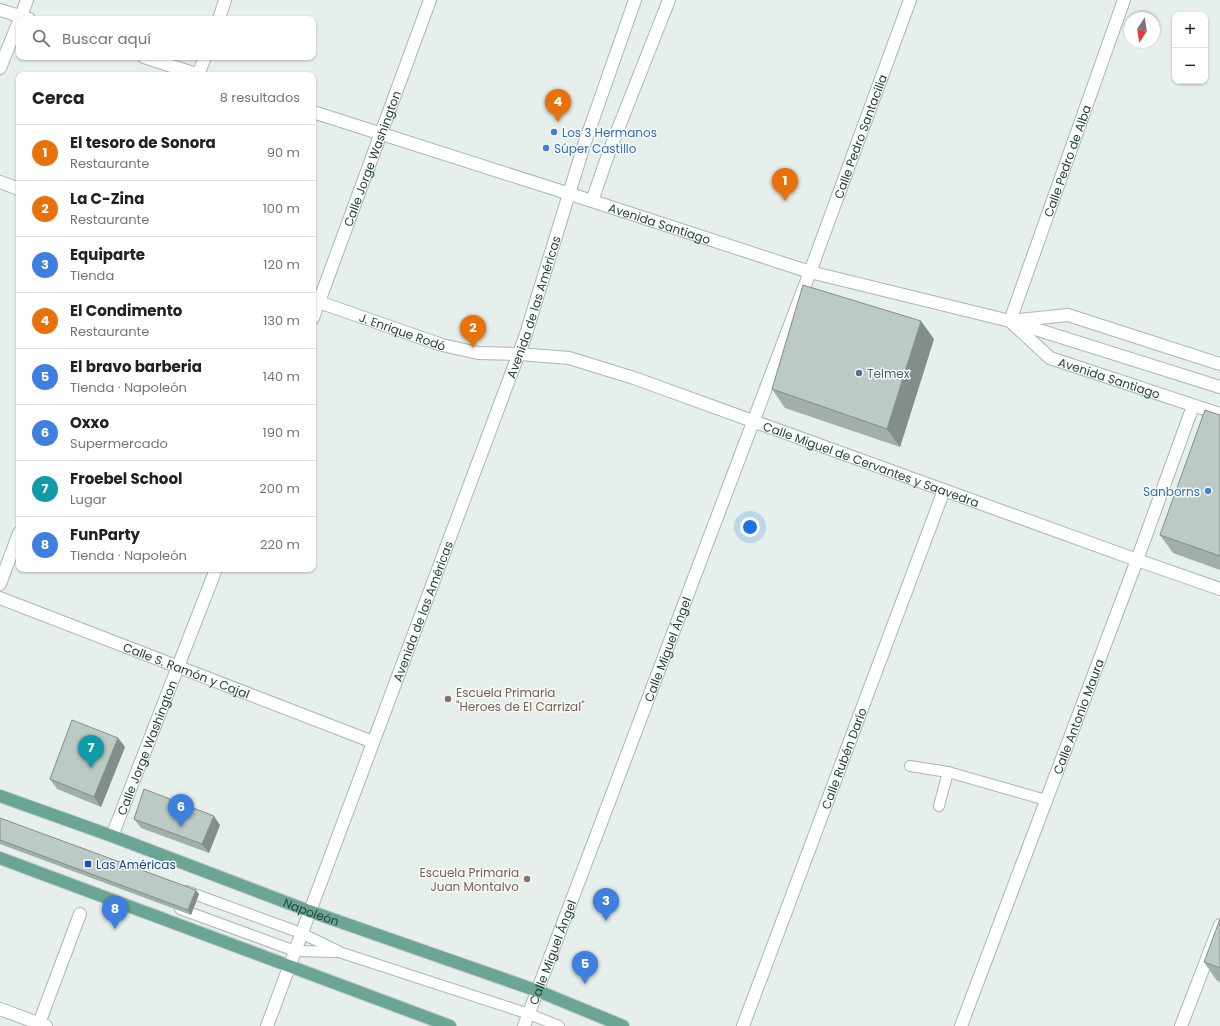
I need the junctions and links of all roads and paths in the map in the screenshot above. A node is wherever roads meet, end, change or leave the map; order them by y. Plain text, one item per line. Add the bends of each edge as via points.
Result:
1 (27, 0) edge
2 (226, 0) edge
3 (430, 0) edge
4 (635, 0) edge
5 (669, 0) edge
6 (910, 0) edge
7 (1124, 0) edge
8 (0, 10) edge
9 (23, 16) edge
10 (220, 16) edge
11 (16, 17) edge
12 (16, 32) edge
13 (153, 60) edge
14 (204, 60) edge
15 (0, 68) edge
16 (190, 72) edge
17 (200, 72) edge
18 (316, 113) edge
19 (381, 134) junction
20 (0, 182) edge
21 (16, 188) edge
22 (569, 194) junction
23 (592, 201) junction
24 (810, 272) junction
25 (316, 301) edge
26 (1010, 321) junction
27 (519, 354) junction
28 (1219, 360) edge
29 (1220, 387) edge
30 (1194, 406) junction
31 (1220, 414) edge
32 (754, 421) junction
33 (944, 490) junction
34 (16, 542) edge
35 (1137, 560) junction
36 (215, 572) edge
37 (0, 584) edge
38 (1220, 589) edge
39 (0, 598) edge
40 (179, 668) junction
41 (373, 742) junction
42 (910, 766) dead end
43 (948, 772) junction
44 (0, 796) edge
45 (1046, 800) junction
46 (940, 806) dead end
47 (112, 836) junction
48 (0, 858) edge
49 (176, 887) edge
50 (170, 905) edge
51 (309, 911) junction
52 (80, 914) dead end
53 (1220, 925) edge
54 (301, 933) junction
55 (295, 951) junction
56 (342, 953) junction
57 (289, 966) junction
58 (538, 991) junction
59 (0, 1009) edge
60 (529, 1014) junction
61 (42, 1025) edge
62 (267, 1026) edge
63 (450, 1026) edge
64 (524, 1026) edge
65 (559, 1026) edge
66 (623, 1026) edge
67 (743, 1026) edge
68 (961, 1026) edge
69 (1181, 1026) edge

1 - 9 street
2 - 10 street
3 - 19 street, Calle Jorge Washington
4 - 22 street, Avenida de las Américas
5 - 23 street
6 - 24 street, Calle Pedro Santacilia
7 - 26 street, Calle Pedro de Alba
8 - 11 street
12 - 15 street
13 - 16 street
14 - 17 street
18 - 19 street, Avenida Santiago
19 - 22 street, Avenida Santiago
19 - 25 street, Calle Jorge Washington
20 - 21 street
22 - 23 street, Avenida Santiago
22 - 27 street, Avenida de las Américas
23 - 24 street, Avenida Santiago
24 - 26 street, Avenida Santiago
24 - 32 street, Calle Miguel Ángel
25 - 27 street, J. Enrique Rodó via 442,345 478,353
26 - 28 street, Avenida Santiago via 1068,314
26 - 29 street, Avenida Santiago
26 - 30 street, Avenida Santiago via 1050,358
27 - 32 street, Calle Miguel de Cervantes y Saavedra via 569,358 634,378
27 - 41 street, Avenida de las Américas
30 - 31 street, Avenida Santiago
30 - 35 street, Calle Antonio Maura
32 - 33 street, Calle Miguel de Cervantes y Saavedra
32 - 58 street, Calle Miguel Ángel
33 - 35 street, Calle Miguel de Cervantes y Saavedra
33 - 67 street, Calle Rubén Darío
34 - 37 street
35 - 38 street, Calle Miguel de Cervantes y Saavedra
35 - 45 street, Calle Antonio Maura
36 - 40 street, Calle Jorge Washington
39 - 40 street, Calle S. Ramón y Cajal
40 - 41 street, Calle S. Ramón y Cajal
40 - 47 street, Calle Jorge Washington
41 - 51 street, Avenida de las Américas
42 - 43 lane
43 - 45 lane
43 - 46 lane
44 - 47 main road, Napoleón
45 - 68 street, Calle Antonio Maura
47 - 51 main road, Napoleón
48 - 57 main road
49 - 54 lane
50 - 55 lane
51 - 54 street, Avenida de las Américas
51 - 58 main road, Napoleón
52 - 61 street
53 - 69 street
54 - 55 street, Avenida de las Américas
54 - 56 lane
55 - 56 lane
55 - 57 street, Avenida de las Américas
56 - 60 lane
57 - 62 street, Avenida de las Américas
57 - 63 main road
58 - 60 street, Calle Miguel Ángel
58 - 66 main road, Napoleón
59 - 61 street
60 - 64 street, Calle Miguel Ángel
60 - 65 lane

